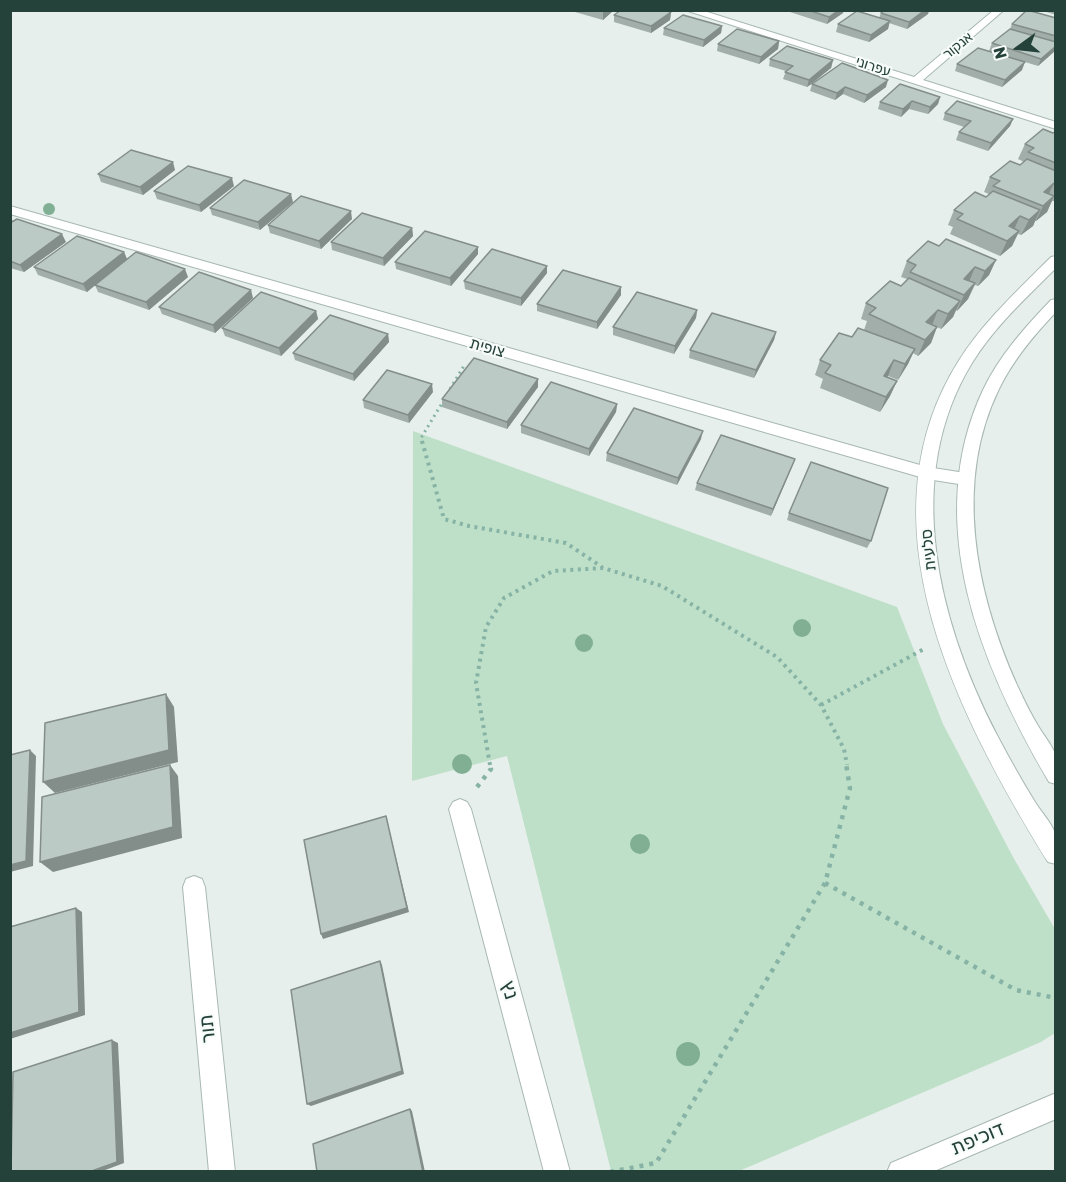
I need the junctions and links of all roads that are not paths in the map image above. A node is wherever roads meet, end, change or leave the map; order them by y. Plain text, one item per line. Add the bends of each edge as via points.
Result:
1 (689, 10) edge
2 (1000, 10) edge
3 (915, 81) junction
4 (1056, 126) edge
5 (10, 210) edge
6 (1056, 260) edge
7 (1056, 303) edge
8 (927, 473) junction
9 (965, 479) junction
10 (1056, 776) edge
11 (460, 809) road end
12 (1056, 854) edge
13 (194, 887) dead end
14 (1056, 1106) edge
15 (222, 1172) edge
16 (557, 1172) edge
17 (900, 1172) edge

1 - 3 street, עפרוני
2 - 3 street, אנקור
3 - 4 street, עפרוני
5 - 8 street, צופית
6 - 8 street, סלעית via 990,327 970,355 955,381 931,443
7 - 9 street via 1022,340 989,393 968,454
8 - 9 street, צופית
8 - 12 street, סלעית via 928,549 945,638 993,752
9 - 10 street via 973,583 988,638 1035,744
11 - 16 street, נץ
13 - 15 street, תור
14 - 17 street, דוכיפת

